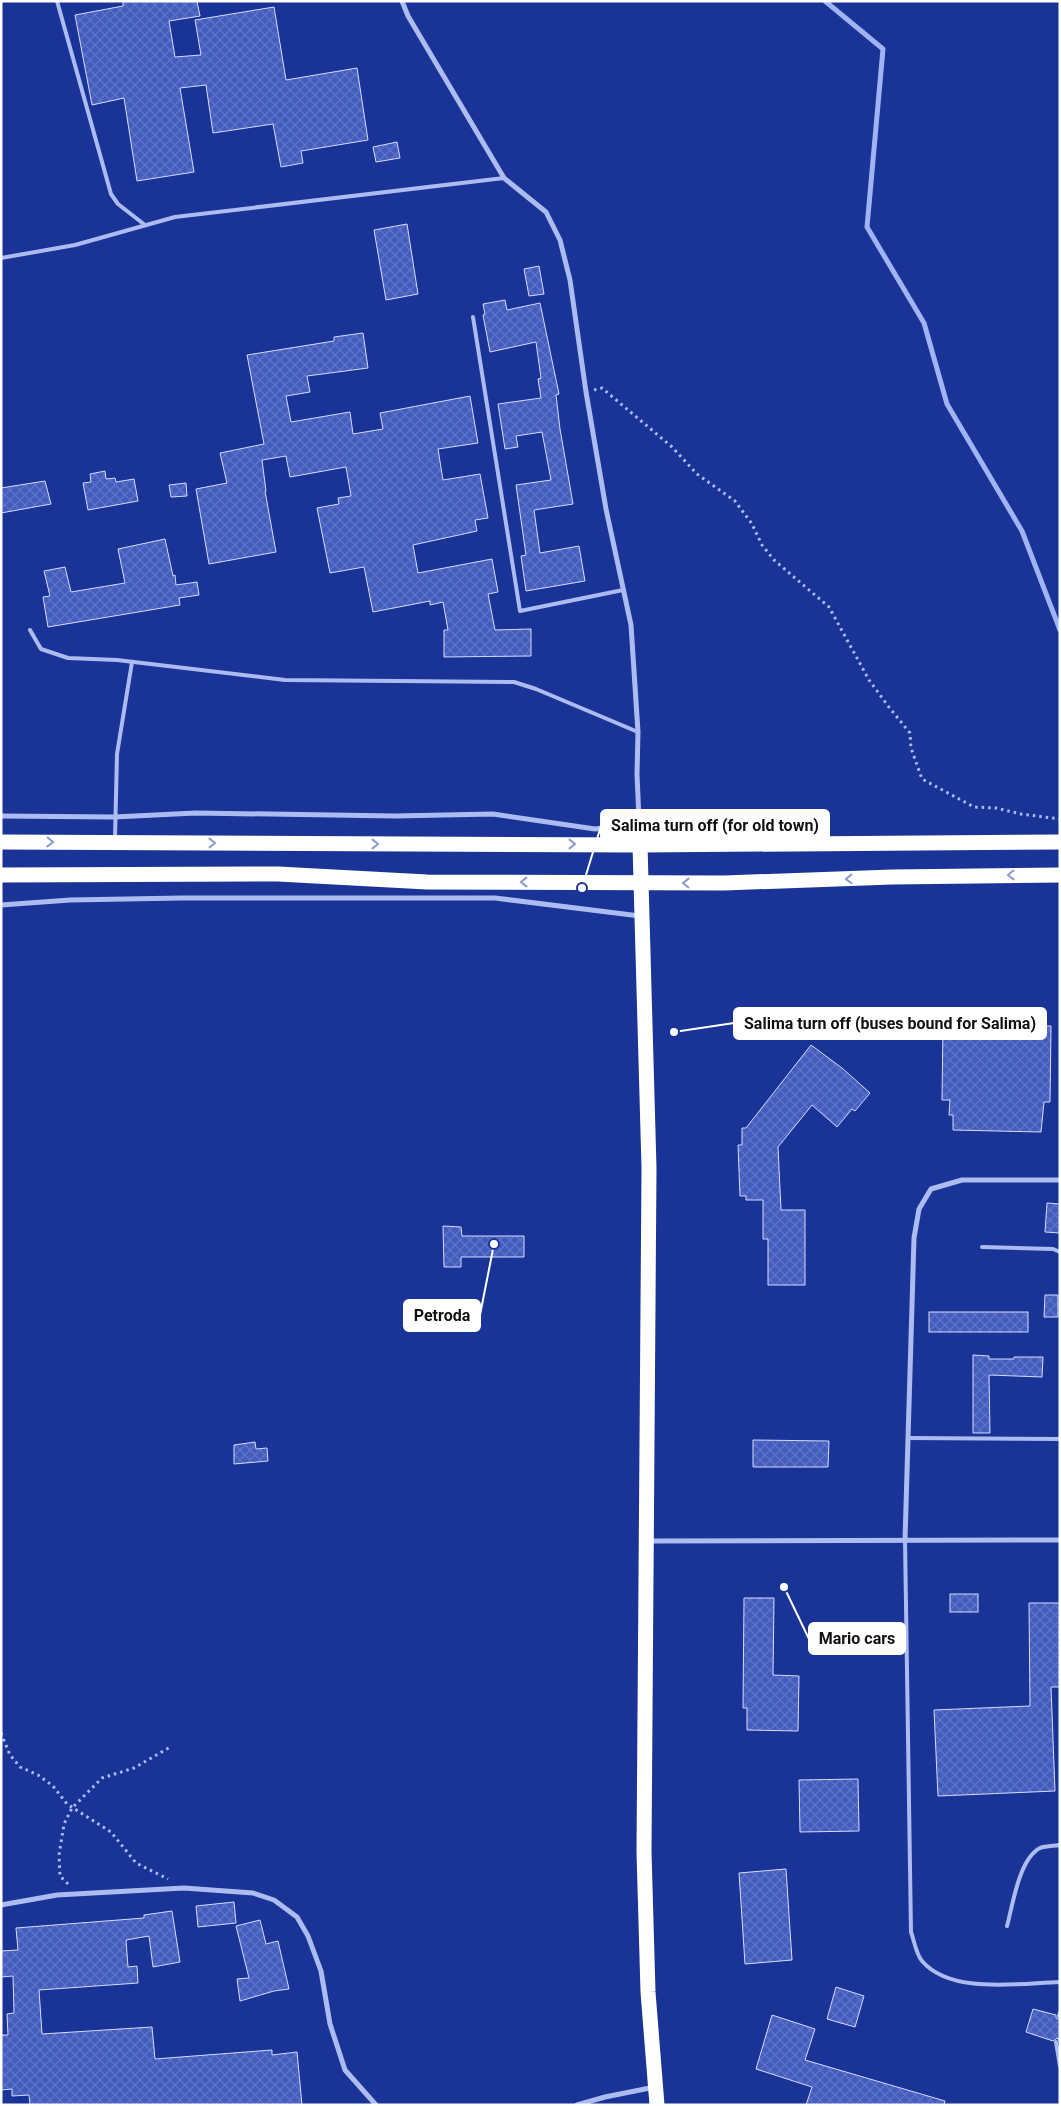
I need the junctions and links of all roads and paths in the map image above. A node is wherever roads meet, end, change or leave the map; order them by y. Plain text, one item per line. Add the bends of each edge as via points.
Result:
1 (57, 1) edge
2 (402, 1) edge
3 (504, 178) junction
4 (145, 225) junction
5 (1, 258) edge
6 (473, 317) dead end
7 (586, 392) junction
8 (623, 590) junction
9 (30, 630) dead end
10 (132, 662) junction
11 (638, 732) junction
12 (1, 816) edge
13 (114, 817) junction
14 (1060, 819) edge
15 (640, 823) junction
16 (1, 842) edge
17 (1060, 842) edge
18 (115, 843) junction
19 (640, 845) junction
20 (1, 875) edge
21 (1060, 875) edge
22 (640, 882) junction
23 (1, 905) edge
24 (641, 916) junction
25 (1060, 1180) edge
26 (982, 1247) dead end
27 (1060, 1252) edge
28 (908, 1438) junction
29 (1060, 1439) edge
30 (905, 1540) junction
31 (1060, 1540) edge
32 (647, 1541) junction
33 (1, 1733) edge
34 (172, 1746) dead end
35 (72, 1808) junction
36 (1060, 1845) edge
37 (184, 1888) junction
38 (76, 1894) junction
39 (1, 1905) edge
40 (1007, 1926) dead end
41 (1060, 1982) edge
42 (1056, 2042) dead end
43 (1060, 2066) edge
44 (655, 2087) junction
45 (376, 2105) edge
46 (577, 2105) edge
47 (657, 2105) edge

1 - 4 lane via 111,194 118,204
2 - 3 street
3 - 4 lane via 221,210
3 - 7 street via 546,212 560,240 570,280
4 - 5 lane via 76,245
6 - 8 lane via 520,611
7 - 8 street
7 - 14 path via 602,388 672,447 697,474 734,501 774,560 828,607 869,680 910,733 911,748 922,778 974,806
8 - 11 street via 631,625
9 - 10 lane via 42,650 53,655
10 - 11 lane via 285,680 514,682 536,688
10 - 13 lane via 117,754
11 - 15 street
12 - 13 street
13 - 15 street via 196,813 493,814 595,829
13 - 18 lane
15 - 19 street
16 -> 18 highway
17 - 19 highway
18 -> 19 highway
19 - 22 highway
22 -> 20 highway via 427,882 278,874
21 -> 22 highway
22 - 24 highway
23 - 24 street via 182,898 495,898
24 - 32 highway via 649,1168
25 - 28 street via 962,1180 931,1189 919,1209 914,1238
26 - 27 lane via 1053,1249
28 - 29 lane
28 - 30 street
30 - 31 street
30 - 32 street
30 - 41 lane via 912,1932 921,1960 942,1977 975,1984
32 - 44 highway via 644,1852 648,1992
33 - 35 path via 10,1755 20,1767 52,1786
34 - 35 path via 134,1768 102,1778
35 - 37 path via 111,1832 136,1863
35 - 38 path via 64,1824 59,1856 60,1876
36 - 40 lane via 1041,1848 1029,1857
37 - 38 street
37 - 45 street via 253,1893 274,1900 297,1918 308,1936 321,1971 330,2024 344,2070
38 - 39 street
42 - 43 lane
44 - 46 street
44 - 47 highway

